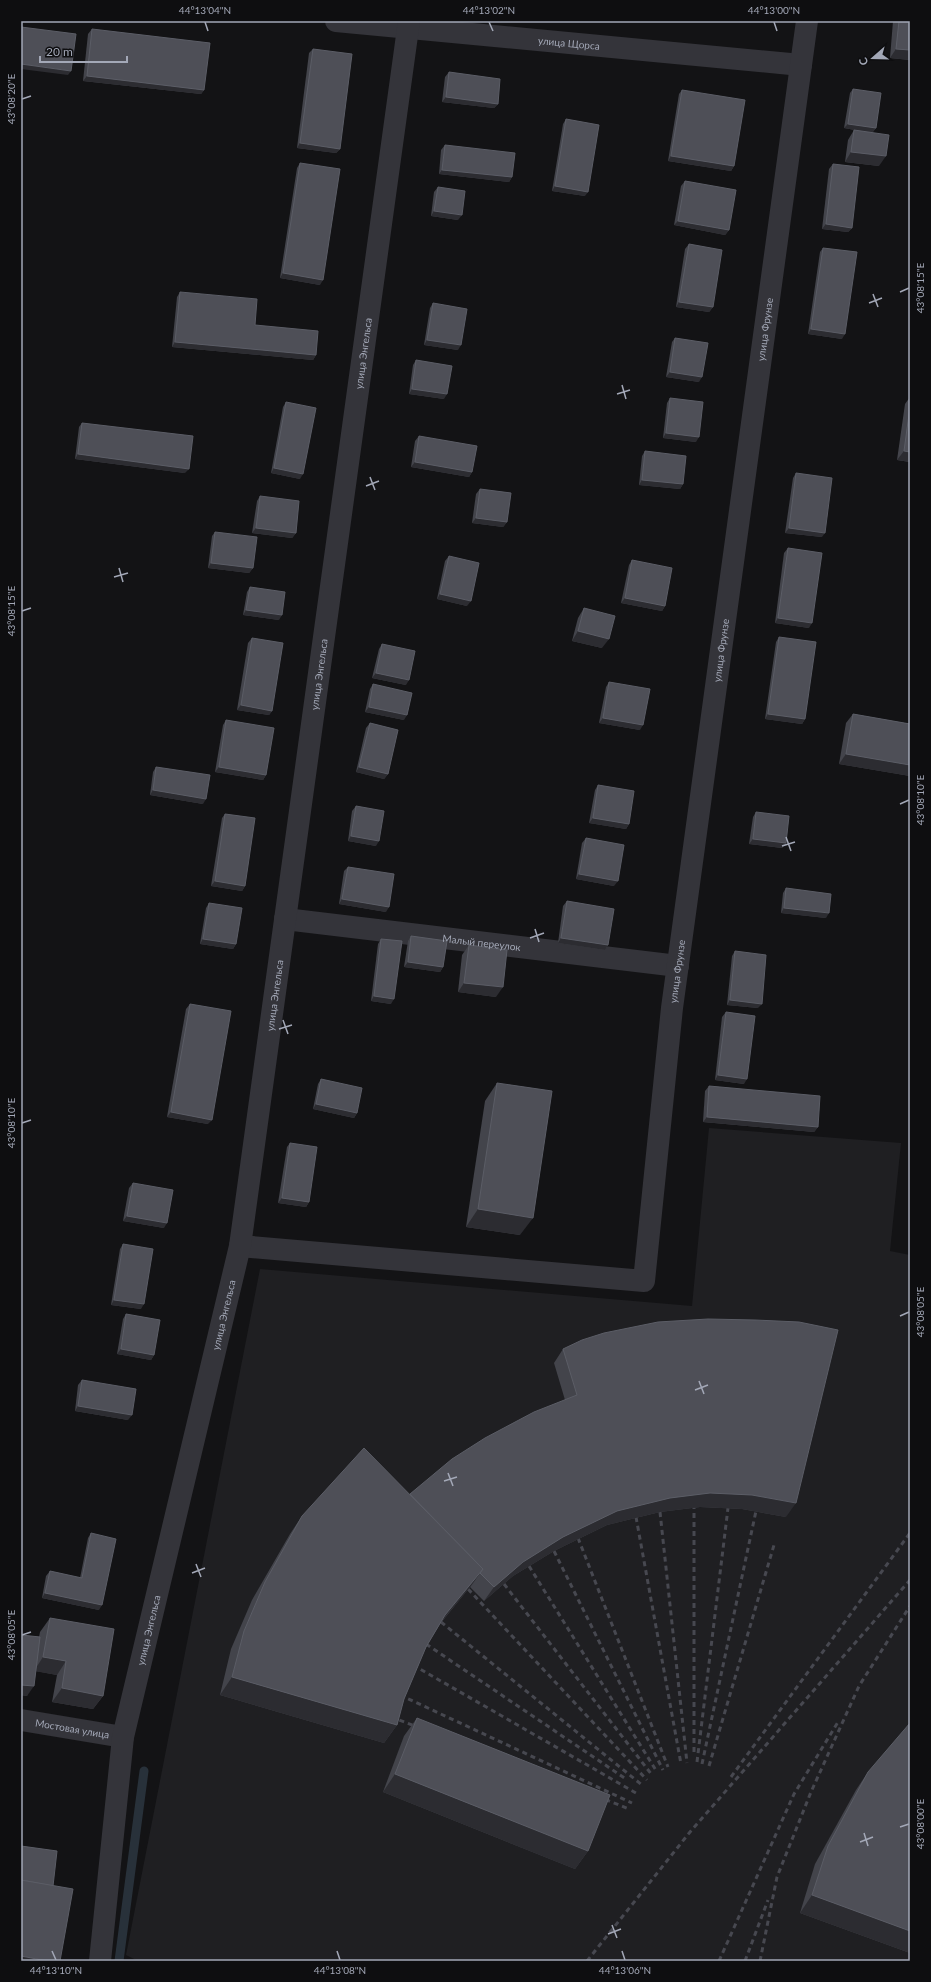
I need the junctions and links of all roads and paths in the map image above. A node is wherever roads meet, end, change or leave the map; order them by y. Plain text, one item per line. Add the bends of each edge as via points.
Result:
1 (336, 21) edge
2 (808, 21) edge
3 (408, 25) edge
4 (801, 65) junction
5 (285, 919) junction
6 (678, 966) junction
7 (240, 1246) junction
8 (21, 1720) edge
9 (123, 1737) junction
10 (100, 1961) edge

1 - 3 street, улица Щорса
2 - 4 street, улица Фрунзе
3 - 4 street, улица Щорса
3 - 5 street, улица Энгельса
4 - 6 street, улица Фрунзе
5 - 6 street, Малый переулок
5 - 7 street, улица Энгельса
6 - 7 street, улица Фрунзе via 644,1281
7 - 9 street, улица Энгельса
8 - 9 street, Мостовая улица
9 - 10 street, улица Энгельса

